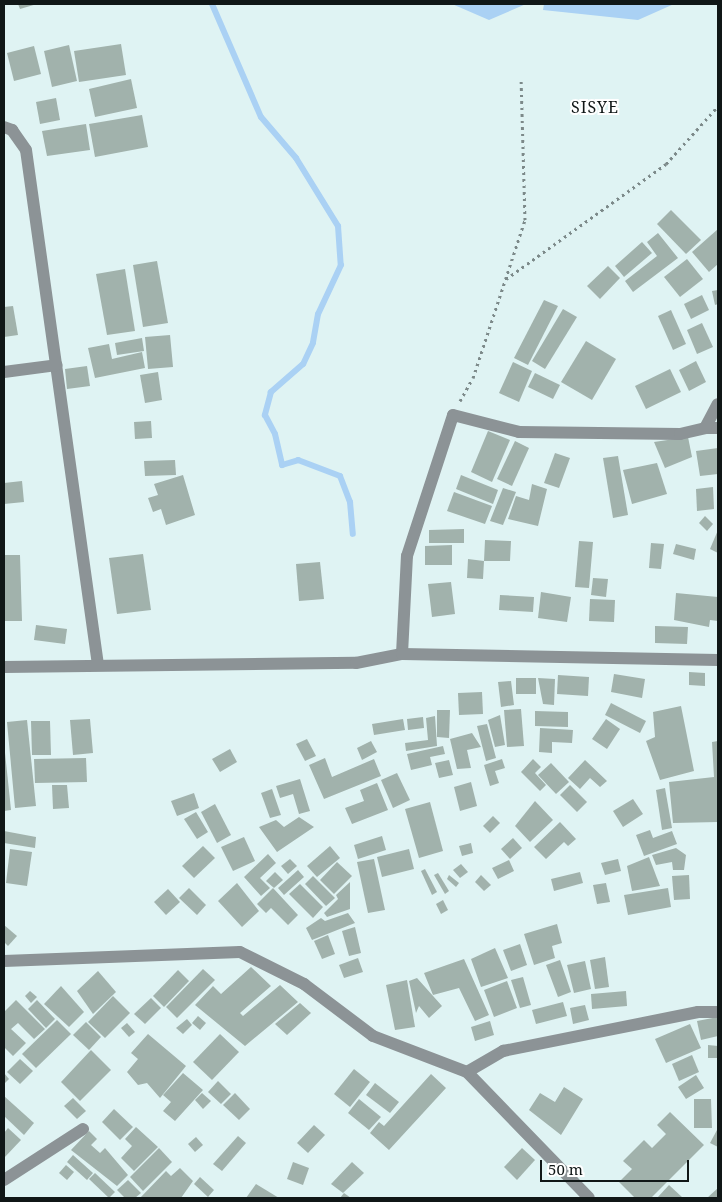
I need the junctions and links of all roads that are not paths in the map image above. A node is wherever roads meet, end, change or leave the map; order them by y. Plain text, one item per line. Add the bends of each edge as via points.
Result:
1 (4, 127) edge
2 (57, 365) junction
3 (4, 372) edge
4 (718, 404) edge
5 (705, 428) junction
6 (718, 428) edge
7 (402, 654) junction
8 (718, 660) edge
9 (98, 665) junction
10 (4, 667) edge
11 (4, 961) edge
12 (718, 1012) edge
13 (467, 1072) junction
14 (83, 1129) dead end
15 (4, 1180) edge
16 (589, 1198) edge

1 - 2 street via 12,130 26,150
2 - 3 street
2 - 9 street
4 - 5 street
5 - 6 street
5 - 7 street via 680,434 519,432 453,415 407,556
7 - 8 street
7 - 9 street via 356,663
9 - 10 street
11 - 13 street via 240,952 304,984 373,1036
12 - 13 street via 698,1012 503,1051
13 - 16 street
14 - 15 street

